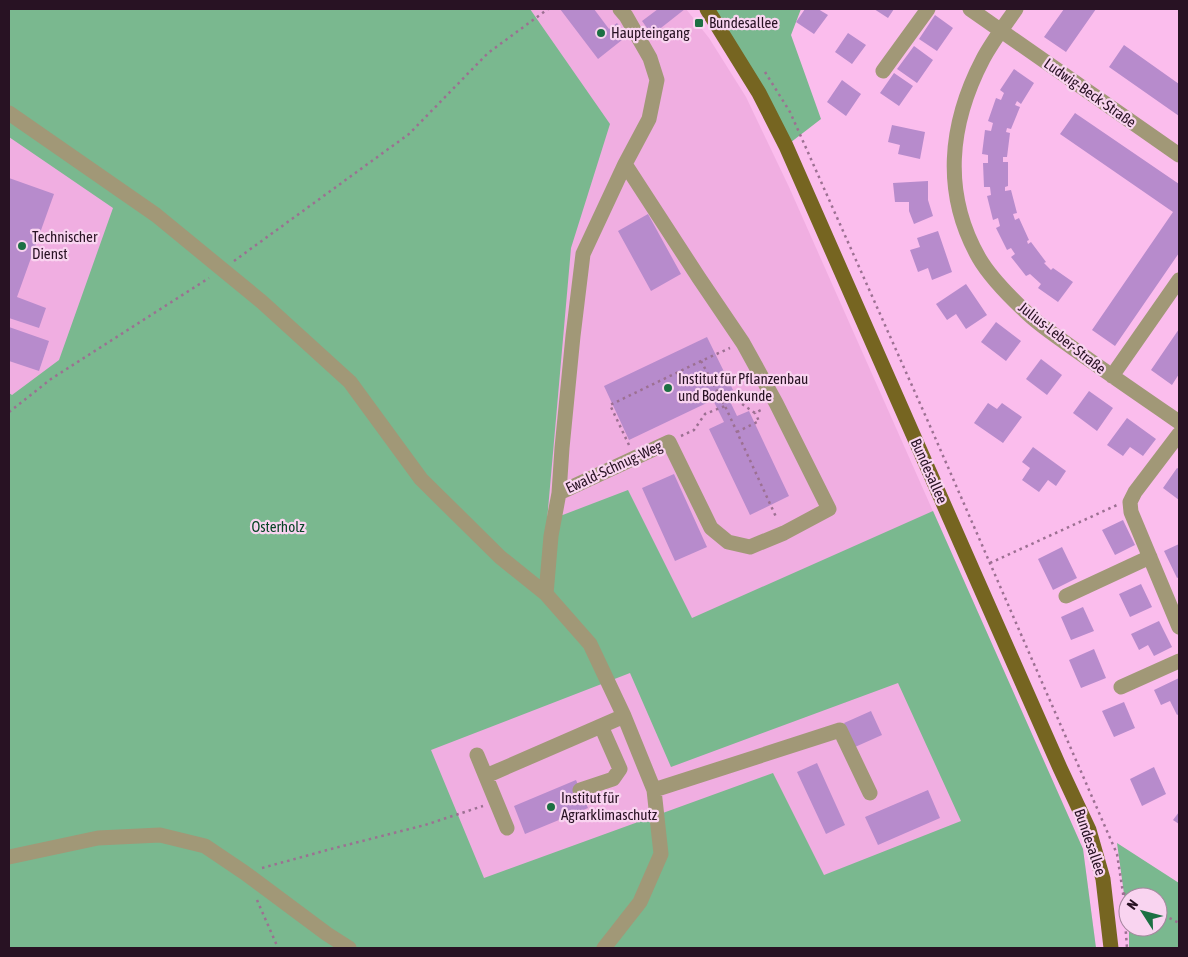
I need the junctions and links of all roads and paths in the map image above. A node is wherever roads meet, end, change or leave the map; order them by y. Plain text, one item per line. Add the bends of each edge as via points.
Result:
1 (548, 9) edge
2 (707, 9) edge
3 (928, 9) edge
4 (970, 9) edge
5 (1016, 9) edge
6 (625, 11) edge
7 (1001, 30) junction
8 (883, 71) dead end
9 (9, 113) edge
10 (1179, 155) edge
11 (625, 164) junction
12 (222, 269) junction
13 (1179, 280) edge
14 (743, 343) junction
15 (701, 361) junction
16 (1112, 376) junction
17 (726, 393) dead end
18 (776, 403) junction
19 (725, 406) junction
20 (9, 412) edge
21 (755, 413) junction
22 (1179, 422) edge
23 (737, 432) junction
24 (1179, 434) edge
25 (669, 442) junction
26 (636, 458) junction
27 (559, 493) junction
28 (1130, 502) junction
29 (784, 533) junction
30 (1150, 557) junction
31 (973, 571) junction
32 (546, 594) junction
33 (1066, 596) dead end
34 (1179, 627) edge
35 (1179, 661) edge
36 (1121, 687) dead end
37 (624, 716) junction
38 (601, 726) junction
39 (477, 755) dead end
40 (486, 776) junction
41 (580, 790) dead end
42 (654, 790) junction
43 (870, 793) dead end
44 (496, 802) junction
45 (507, 828) dead end
46 (9, 857) edge
47 (245, 872) junction
48 (256, 898) dead end
49 (1168, 918) edge
50 (1179, 924) edge
51 (278, 948) edge
52 (349, 948) edge
53 (604, 948) edge
54 (1111, 948) edge

1 - 12 path via 488,53 409,134
2 - 31 main road, Bundesallee via 759,93 786,146
3 - 8 street
4 - 7 street, Ludwig-Beck-Straße
5 - 7 street, Julius-Leber-Straße
6 - 11 street via 658,80 649,119
7 - 10 street, Ludwig-Beck-Straße
7 - 16 street, Julius-Leber-Straße via 983,58 960,116 954,172 958,204 966,230 980,259 1000,286 1027,313
9 - 12 street via 156,215
11 - 14 street
11 - 27 street via 583,254
12 - 20 path via 51,379
12 - 32 street via 350,382 421,479 500,557
13 - 16 street
14 - 15 path
14 - 18 street
15 - 19 path
15 - 26 path via 610,405
16 - 22 street, Julius-Leber-Straße
17 - 21 path
18 - 21 path
18 - 29 street via 829,509
19 - 23 path
19 - 25 path via 705,414 694,430
21 - 23 path via 759,421
23 - 29 path
24 - 28 street
25 - 26 street, Ewald-Schnug-Weg
25 - 29 street via 711,528 728,542 750,547
26 - 27 street, Ewald-Schnug-Weg
27 - 32 street
28 - 30 street
28 - 31 path via 1113,506
30 - 33 street
30 - 34 street
31 - 54 main road, Bundesallee via 1089,830 1103,879
32 - 37 street via 590,644
35 - 36 street
37 - 38 street
37 - 42 street
38 - 40 street
38 - 41 street via 620,768 613,779
39 - 40 street
40 - 44 street
42 - 43 street via 840,730
42 - 53 street via 661,854 640,902
44 - 45 street
44 - 47 path via 425,826
46 - 47 street via 98,838 160,835 204,846
47 - 52 street
48 - 51 path
49 - 50 path

